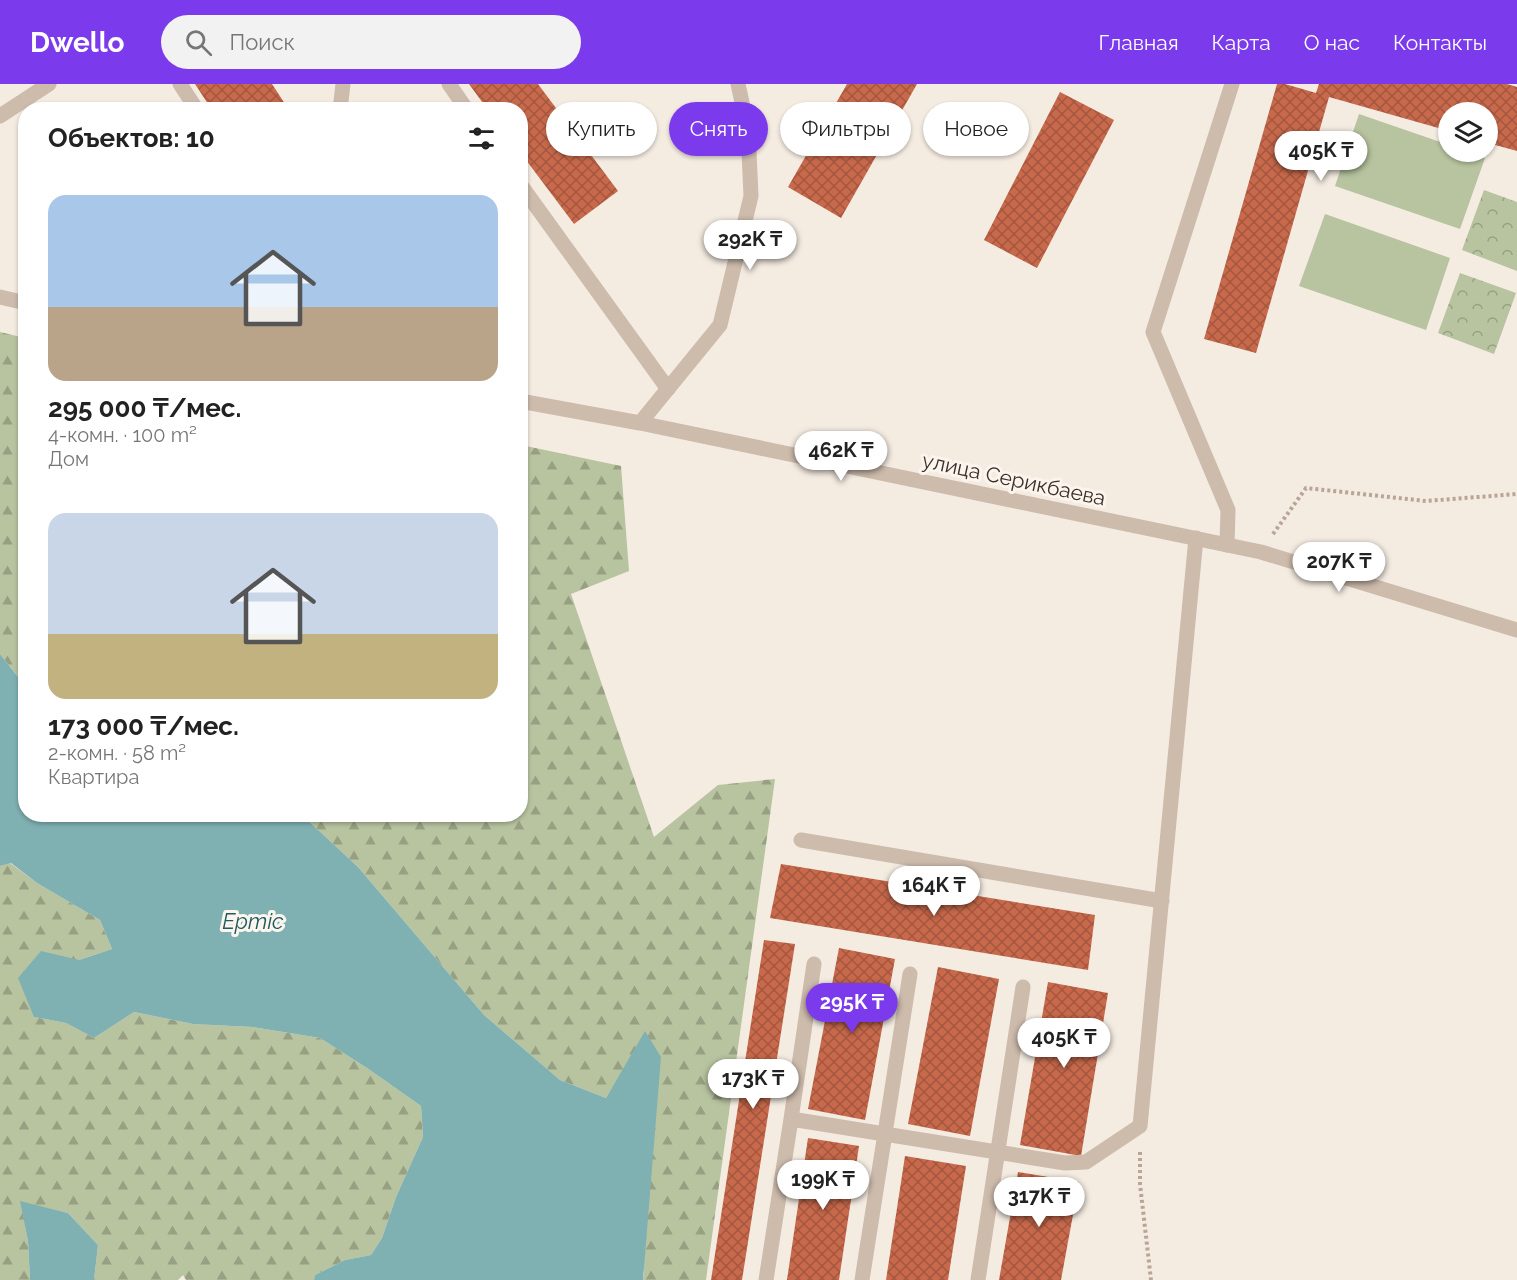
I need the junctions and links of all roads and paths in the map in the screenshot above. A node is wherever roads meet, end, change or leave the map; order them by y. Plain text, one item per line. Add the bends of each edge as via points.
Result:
1 (50, 84) edge
2 (180, 84) edge
3 (343, 84) edge
4 (449, 84) edge
5 (738, 84) edge
6 (1232, 84) edge
7 (22, 102) edge
8 (192, 102) edge
9 (341, 102) edge
10 (461, 102) edge
11 (18, 104) edge
12 (0, 116) edge
13 (528, 195) edge
14 (0, 297) edge
15 (18, 301) edge
16 (668, 389) junction
17 (528, 402) edge
18 (639, 423) junction
19 (1517, 494) edge
20 (1196, 538) junction
21 (1227, 545) junction
22 (1261, 552) junction
23 (1517, 630) edge
24 (801, 840) dead end
25 (1162, 901) junction
26 (814, 964) dead end
27 (910, 974) dead end
28 (1023, 987) dead end
29 (791, 1119) junction
30 (1140, 1126) junction
31 (884, 1134) junction
32 (998, 1152) junction
33 (766, 1280) edge
34 (862, 1280) edge
35 (978, 1280) edge
36 (1151, 1280) edge

1 - 7 street
2 - 8 street
3 - 9 street
4 - 10 street
5 - 16 street via 748,130 751,196 720,325
6 - 21 street via 1153,332 1228,510
11 - 12 street
13 - 16 street
14 - 15 street
16 - 18 street
17 - 18 street, улица Серикбаева
18 - 20 street, улица Серикбаева
19 - 22 path via 1426,501 1306,488
20 - 21 street, улица Серикбаева
20 - 25 street
21 - 22 street, улица Серикбаева
22 - 23 street, улица Серикбаева
24 - 25 street
25 - 30 street
26 - 29 street
27 - 31 street
28 - 32 street
29 - 31 street
29 - 33 street
30 - 32 street via 1086,1162 1065,1163
30 - 36 path via 1140,1184
31 - 32 street
31 - 34 street
32 - 35 street

